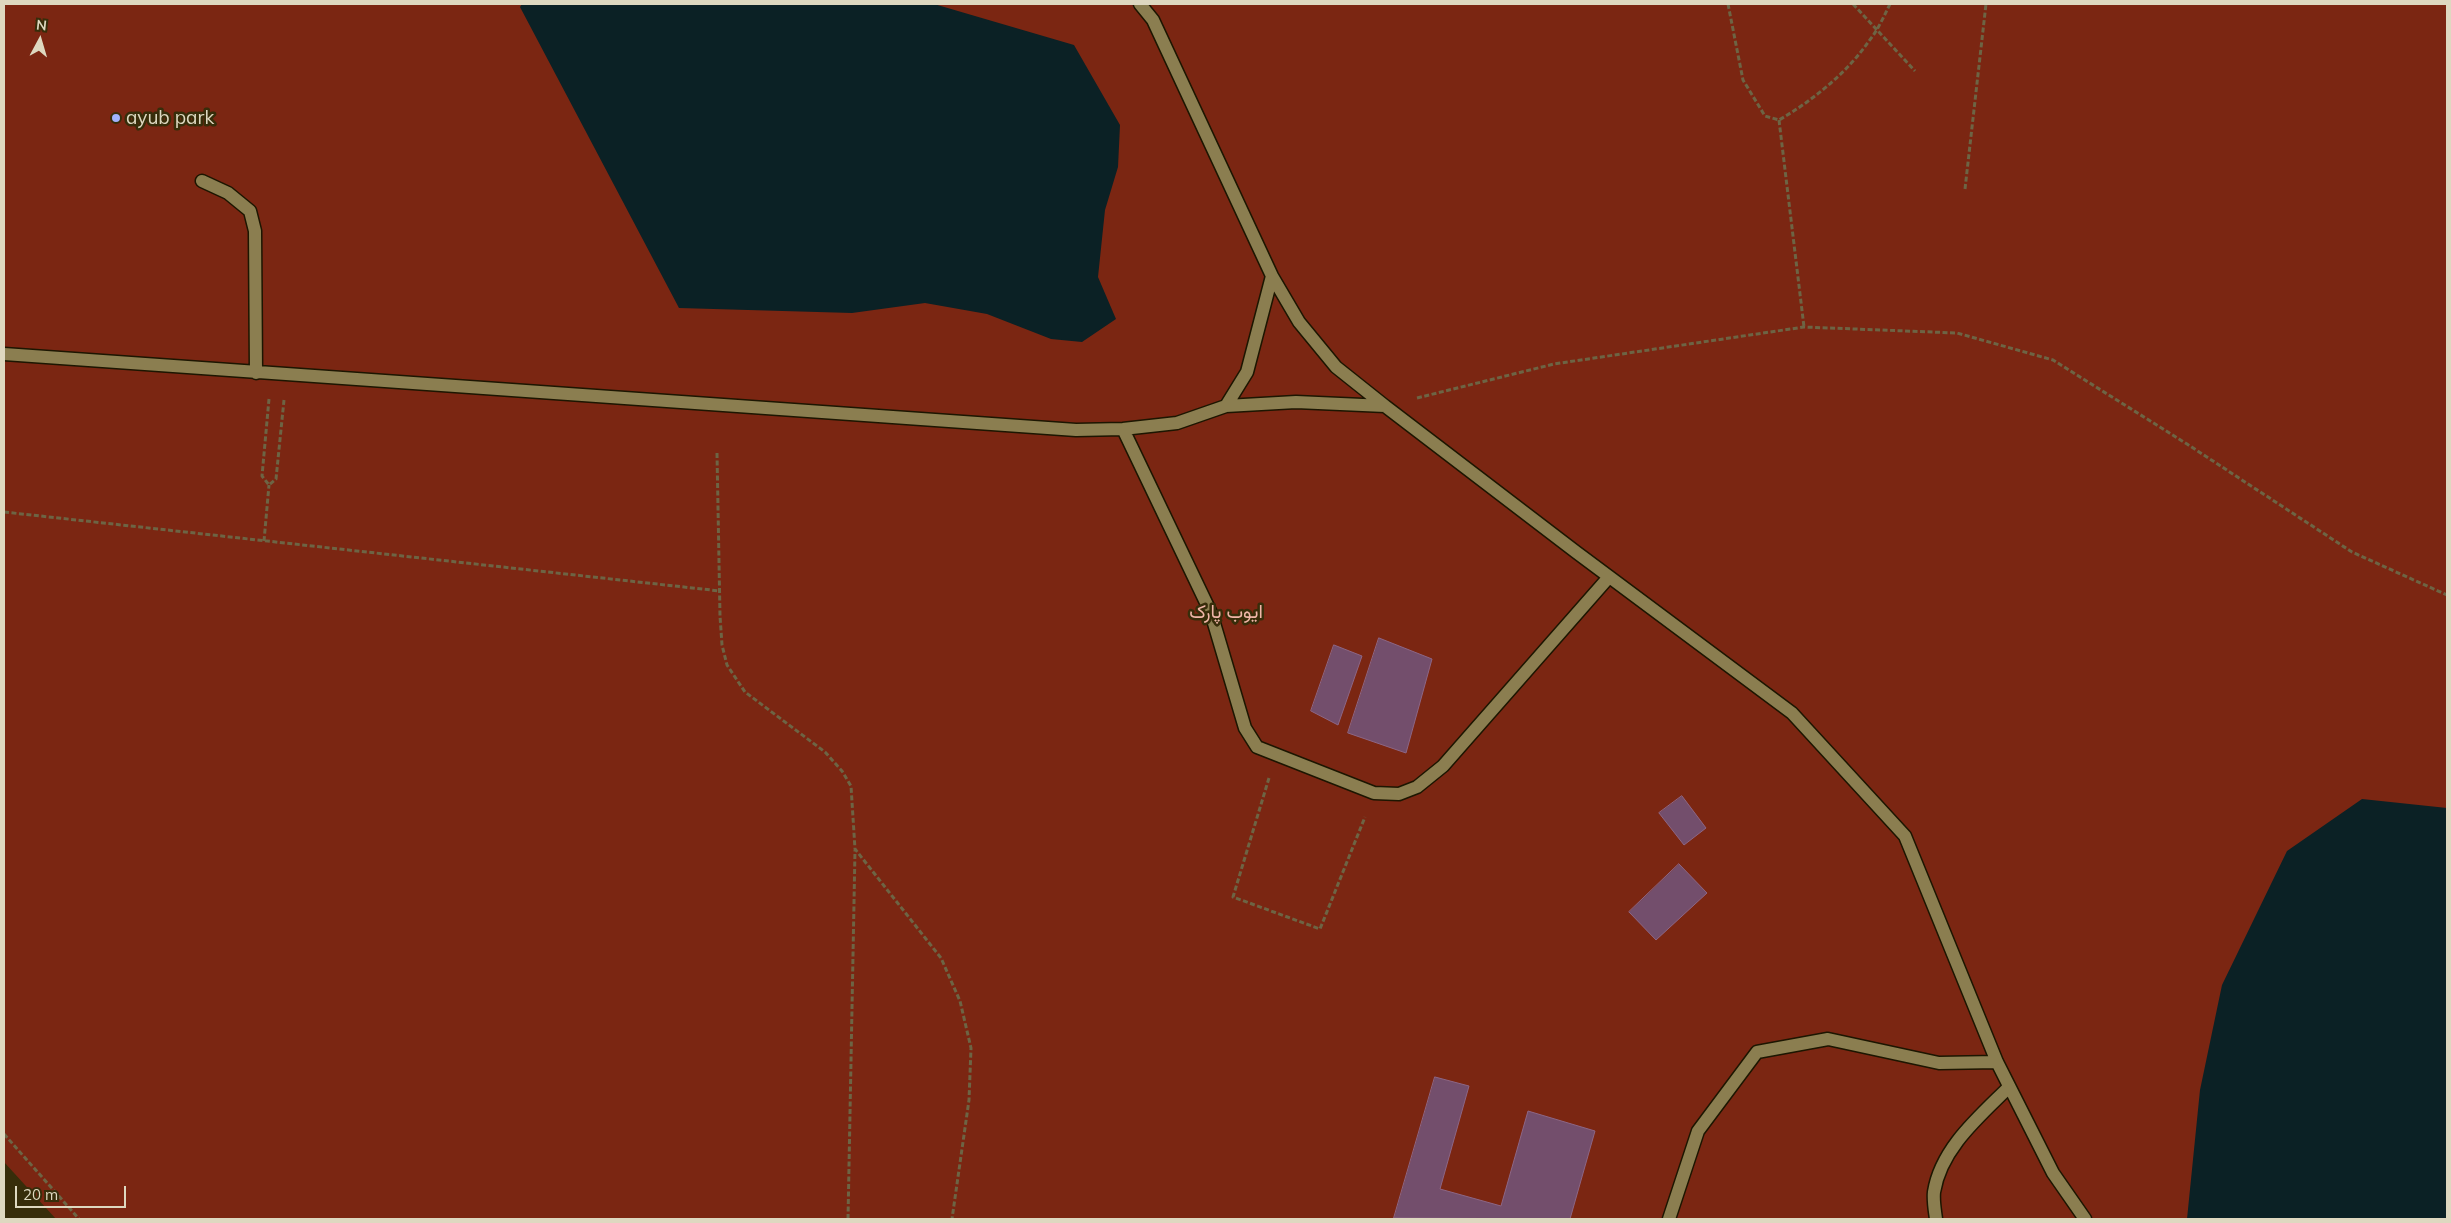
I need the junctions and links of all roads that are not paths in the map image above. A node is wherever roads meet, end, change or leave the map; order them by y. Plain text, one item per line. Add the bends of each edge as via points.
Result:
1 (1140, 4) edge
2 (202, 181) dead end
3 (1272, 276) junction
4 (4, 354) edge
5 (256, 373) junction
6 (1226, 406) junction
7 (1385, 406) junction
8 (1123, 429) junction
9 (1609, 577) junction
10 (1997, 1062) junction
11 (2009, 1086) junction
12 (1668, 1219) edge
13 (1936, 1219) edge
14 (2085, 1219) edge

1 - 3 street via 1153,20
2 - 5 street via 228,193 250,211 255,231
3 - 6 street via 1247,372
3 - 7 street via 1299,322 1336,367
4 - 5 street
5 - 8 street via 1066,430
6 - 7 street via 1296,402
6 - 8 street via 1177,423
7 - 9 street
8 - 9 street via 1211,613 1245,728 1257,748 1374,793 1399,794 1418,787 1443,766
9 - 10 street via 1792,713 1904,836
10 - 11 street
10 - 12 street via 1939,1063 1828,1040 1757,1052 1698,1131
11 - 13 street via 1969,1127 1946,1157 1934,1192
11 - 14 street via 2053,1173

